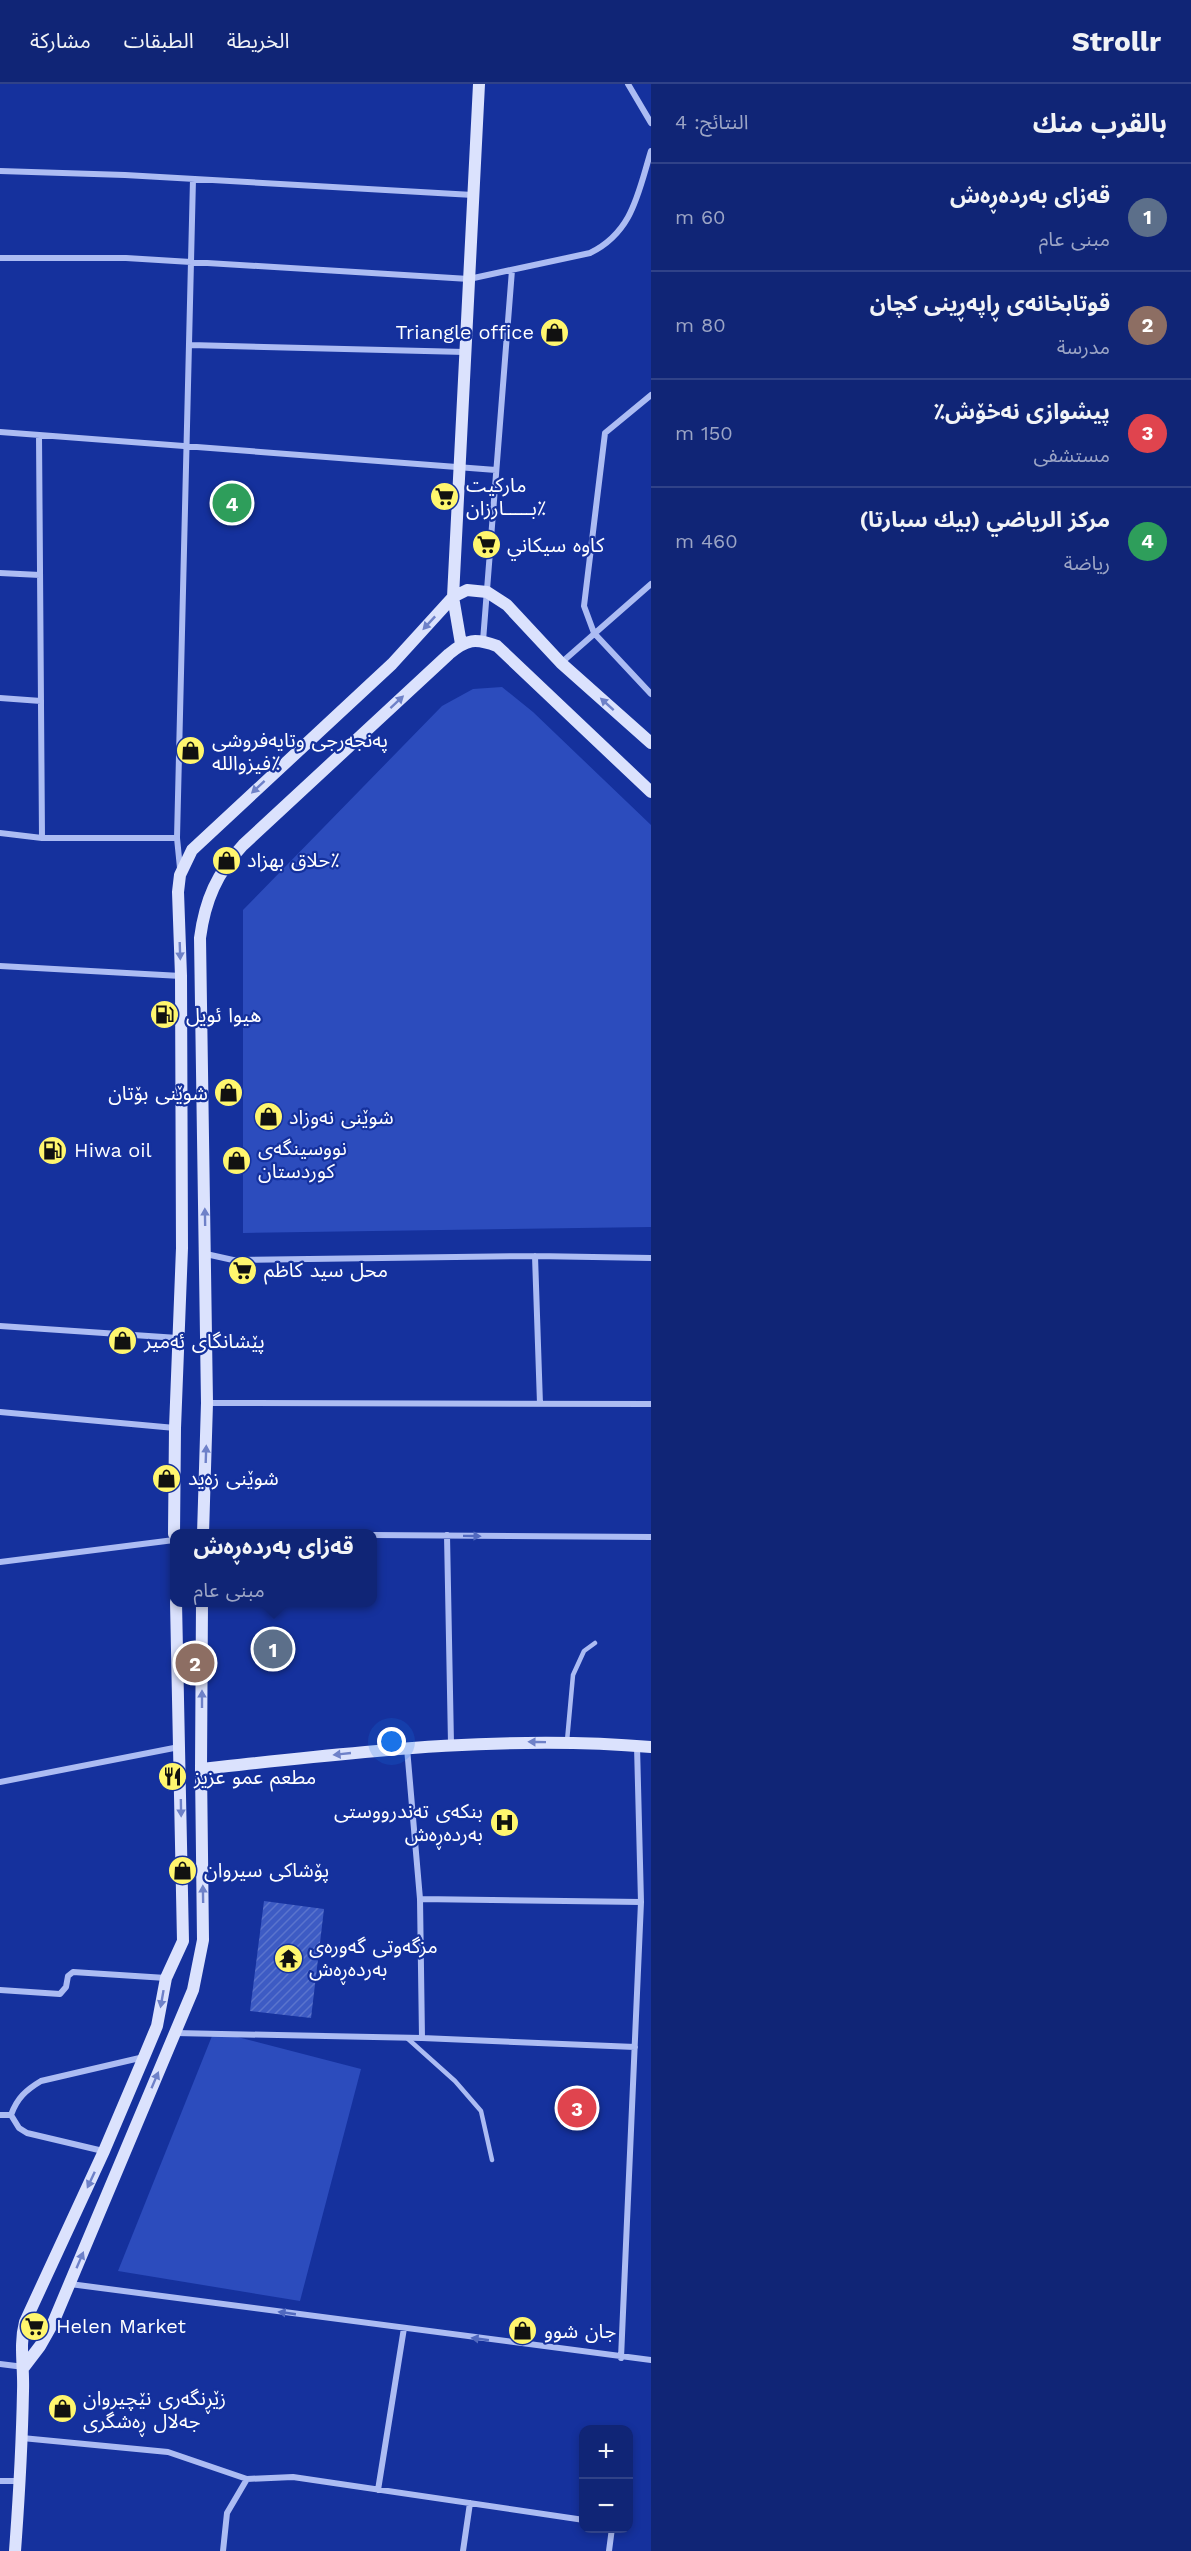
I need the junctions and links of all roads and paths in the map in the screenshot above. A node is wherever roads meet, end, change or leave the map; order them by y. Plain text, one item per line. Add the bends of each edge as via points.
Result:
1 (479, 84) edge
2 (628, 84) edge
3 (651, 123) edge
4 (651, 151) edge
5 (0, 171) edge
6 (193, 179) junction
7 (473, 195) junction
8 (0, 258) edge
9 (192, 263) junction
10 (512, 270) junction
11 (469, 279) junction
12 (190, 345) junction
13 (466, 352) junction
14 (651, 395) edge
15 (0, 432) edge
16 (39, 435) junction
17 (187, 446) junction
18 (460, 467) junction
19 (496, 470) junction
20 (0, 573) edge
21 (40, 575) junction
22 (651, 584) edge
23 (487, 592) junction
24 (453, 597) junction
25 (594, 633) junction
26 (483, 641) junction
27 (461, 644) junction
28 (561, 663) junction
29 (651, 694) edge
30 (0, 698) edge
31 (41, 701) junction
32 (651, 743) edge
33 (651, 792) edge
34 (0, 833) edge
35 (42, 838) junction
36 (177, 838) junction
37 (180, 875) junction
38 (0, 966) edge
39 (181, 976) junction
40 (206, 1254) junction
41 (535, 1256) junction
42 (651, 1258) edge
43 (0, 1326) edge
44 (179, 1338) junction
45 (207, 1403) junction
46 (540, 1404) junction
47 (651, 1404) edge
48 (0, 1412) edge
49 (174, 1428) junction
50 (174, 1529) edge
51 (202, 1529) edge
52 (377, 1535) edge
53 (447, 1535) junction
54 (651, 1537) edge
55 (170, 1541) edge
56 (0, 1562) edge
57 (176, 1607) edge
58 (202, 1607) edge
59 (595, 1643) dead end
60 (452, 1744) junction
61 (567, 1744) junction
62 (637, 1746) junction
63 (180, 1747) junction
64 (407, 1747) junction
65 (651, 1748) edge
66 (201, 1769) junction
67 (0, 1782) edge
68 (420, 1899) junction
69 (641, 1902) junction
70 (166, 1978) junction
71 (0, 1990) edge
72 (175, 2033) junction
73 (407, 2037) junction
74 (422, 2038) junction
75 (635, 2048) junction
76 (144, 2056) junction
77 (0, 2115) edge
78 (11, 2115) junction
79 (104, 2151) junction
80 (492, 2160) dead end
81 (70, 2284) junction
82 (404, 2328) junction
83 (621, 2358) junction
84 (651, 2360) edge
85 (0, 2364) edge
86 (24, 2367) junction
87 (22, 2438) junction
88 (247, 2479) junction
89 (0, 2481) edge
90 (21, 2481) junction
91 (378, 2490) junction
92 (470, 2503) junction
93 (579, 2519) edge
94 (611, 2533) edge
95 (15, 2551) edge
96 (223, 2551) edge
97 (463, 2551) edge
98 (609, 2551) edge

1 - 7 main road
2 - 3 street
4 - 10 street via 633,208 616,237 590,253
5 - 6 street
6 - 7 street
6 - 9 street
7 - 11 main road
8 - 9 street via 126,258
9 - 11 street
9 - 12 street
10 - 11 street
10 - 19 street
11 - 13 main road
12 - 13 street
12 - 17 street
13 - 18 main road
14 - 25 street via 605,433 584,606
15 - 16 street
16 - 17 street
16 - 21 street
17 - 18 street
17 - 36 street
18 - 19 street
18 - 24 main road
19 - 23 street
20 - 21 street
21 - 31 street
22 - 25 street
23 - 24 main road via 468,590
23 - 26 street
23 - 28 main road via 515,614
24 - 27 main road
24 -> 37 main road via 392,664 200,840
25 - 28 street
25 - 29 street
26 - 27 main road
26 - 33 main road via 497,646
40 -> 27 main road via 200,938 208,897 228,861 243,845
32 -> 28 main road
30 - 31 street
31 - 35 street
34 - 35 street
35 - 36 street
36 - 37 street
37 -> 39 main road
38 - 39 street
39 - 44 main road
40 - 41 street via 233,1260
40 - 45 main road
41 - 42 street
41 - 46 street
43 - 44 street
44 - 49 main road
45 - 46 street
51 -> 45 main road
46 - 47 street
48 - 49 street
49 - 50 main road
52 - 53 street
53 -> 54 street
53 - 60 street
55 - 56 street
57 - 63 main road
66 -> 58 main road
59 - 61 lane via 584,1651 573,1675
61 -> 60 main road
60 - 64 main road
61 - 62 main road
62 - 65 main road
62 - 69 street
63 - 67 street
63 -> 70 main road via 183,1941
64 -> 66 main road
64 - 68 street
72 -> 66 main road via 193,1990 203,1940
68 - 69 street
68 - 74 street
69 - 75 street
70 - 71 street via 73,1972 60,1994
70 -> 76 main road via 157,2026
72 - 73 street
81 -> 72 main road
73 - 74 street
73 - 80 lane via 481,2111
74 - 75 street
75 - 83 street
76 - 78 street via 41,2081 23,2094
76 - 79 main road
77 - 78 street
78 - 79 street via 19,2128 35,2137
79 -> 86 main road via 25,2322 21,2345
82 -> 81 street
81 - 86 main road via 47,2335
83 -> 82 street
82 - 91 street
83 - 84 street
85 - 86 street
86 - 87 main road
87 - 88 street via 168,2452
87 - 90 main road
88 - 91 street via 293,2477
88 - 96 street via 227,2513
89 - 90 street
90 - 95 main road
91 - 92 street
92 - 93 street
92 - 97 street
94 - 98 street

